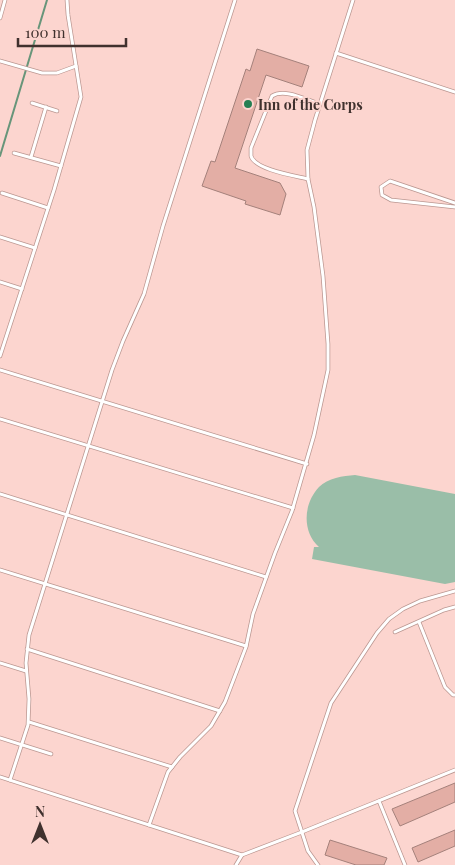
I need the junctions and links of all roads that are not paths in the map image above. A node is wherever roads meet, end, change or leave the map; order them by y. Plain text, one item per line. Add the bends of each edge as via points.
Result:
1 (5, 0) edge
2 (67, 0) edge
3 (235, 0) edge
4 (353, 0) edge
5 (0, 18) edge
6 (336, 53) junction
7 (0, 61) edge
8 (76, 66) junction
9 (455, 92) edge
10 (32, 102) dead end
11 (320, 104) junction
12 (46, 107) junction
13 (57, 111) dead end
14 (14, 153) dead end
15 (31, 157) junction
16 (61, 166) junction
17 (308, 179) junction
18 (2, 193) dead end
19 (455, 203) edge
20 (455, 207) edge
21 (48, 208) junction
22 (0, 237) edge
23 (35, 248) junction
24 (0, 282) edge
25 (22, 289) junction
26 (0, 356) edge
27 (0, 370) edge
28 (102, 402) junction
29 (0, 419) edge
30 (88, 447) junction
31 (307, 464) junction
32 (0, 494) edge
33 (293, 508) junction
34 (67, 515) junction
35 (0, 570) edge
36 (266, 577) junction
37 (46, 584) junction
38 (455, 591) edge
39 (455, 607) edge
40 (418, 622) junction
41 (395, 632) dead end
42 (246, 646) junction
43 (27, 649) junction
44 (0, 663) edge
45 (26, 671) junction
46 (455, 695) edge
47 (220, 712) junction
48 (29, 722) junction
49 (0, 738) edge
50 (22, 745) junction
51 (51, 754) dead end
52 (172, 768) junction
53 (455, 770) edge
54 (0, 777) edge
55 (10, 780) junction
56 (380, 801) junction
57 (149, 825) junction
58 (302, 832) junction
59 (242, 855) junction
60 (236, 865) edge
61 (318, 865) edge
62 (405, 865) edge

1 - 5 lane
2 - 8 lane
3 - 28 lane via 144,294 123,341
4 - 6 lane
6 - 9 lane
6 - 11 lane
7 - 8 lane via 42,73 58,73
8 - 16 lane via 81,97
10 - 12 lane
11 - 17 lane via 307,150
11 - 17 lane via 285,93 272,96 251,148 251,156 264,168
12 - 13 lane
12 - 15 lane
14 - 15 lane
15 - 16 lane
16 - 21 lane
17 - 31 lane via 324,276 328,370
18 - 21 lane
19 - 20 lane via 390,181 381,187 382,196 391,200
21 - 23 lane
22 - 23 lane
23 - 25 lane
24 - 25 lane
25 - 26 lane
27 - 28 lane
28 - 30 lane
28 - 31 lane
29 - 30 lane
30 - 33 lane
30 - 34 lane
31 - 33 lane
32 - 34 lane
33 - 36 lane
34 - 36 lane
34 - 37 lane
35 - 37 lane
36 - 42 lane
37 - 42 lane
37 - 43 lane
38 - 58 lane via 420,601 389,619 331,703 295,811
39 - 40 lane
40 - 41 lane
40 - 46 lane via 445,687
42 - 47 lane
43 - 45 lane
43 - 47 lane
44 - 45 lane
45 - 48 lane
47 - 52 lane
48 - 50 lane
48 - 52 lane
49 - 50 lane
50 - 51 lane
50 - 55 lane
52 - 57 lane
53 - 56 lane
54 - 55 lane
55 - 57 lane
56 - 58 lane
56 - 62 lane
57 - 59 lane
58 - 59 lane
58 - 61 lane via 308,851
59 - 60 lane

